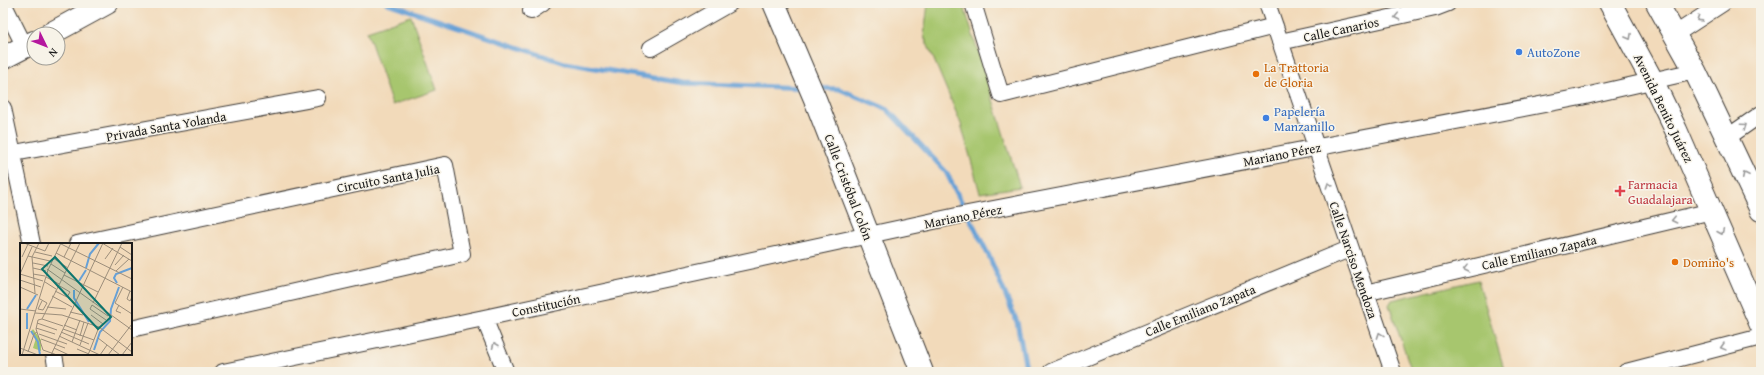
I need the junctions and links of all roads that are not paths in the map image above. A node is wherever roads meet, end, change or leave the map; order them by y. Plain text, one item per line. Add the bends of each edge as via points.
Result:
1 (3, 3) edge
2 (107, 3) edge
3 (730, 3) edge
4 (774, 3) edge
5 (973, 3) edge
6 (1267, 3) edge
7 (1448, 3) edge
8 (1610, 3) edge
9 (1657, 3) edge
10 (1723, 3) edge
11 (65, 26) edge
12 (1275, 26) junction
13 (1674, 35) junction
14 (26, 40) edge
15 (1280, 42) junction
16 (26, 46) edge
17 (651, 48) dead end
18 (3, 58) edge
19 (1695, 71) junction
20 (1653, 82) junction
21 (318, 98) dead end
22 (3, 108) edge
23 (1761, 114) edge
24 (1728, 138) junction
25 (1317, 147) junction
26 (14, 154) junction
27 (1761, 210) edge
28 (1712, 211) junction
29 (868, 236) junction
30 (32, 243) edge
31 (82, 243) edge
32 (1350, 248) junction
33 (1365, 293) junction
34 (484, 318) junction
35 (1761, 325) edge
36 (132, 329) edge
37 (1761, 337) edge
38 (54, 355) edge
39 (57, 372) edge
40 (223, 372) edge
41 (506, 372) edge
42 (922, 372) edge
43 (1051, 372) edge
44 (1393, 372) edge
45 (1626, 372) edge

1 - 14 street
2 - 11 main road
3 - 17 street
4 - 29 main road, Calle Cristóbal Colón via 806,76
5 - 12 street via 1001,95
6 - 12 street, Calle Narciso Mendoza
7 -> 15 street, Calle Canarios
8 -> 20 main road, Avenida Benito Juárez
9 - 13 main road
10 -> 13 street
12 - 15 street, Calle Narciso Mendoza
13 - 19 main road
15 - 25 street, Calle Narciso Mendoza
16 - 18 main road
19 - 20 street, Mariano Pérez
19 - 24 main road
20 - 25 street, Mariano Pérez
20 - 28 main road, Avenida Benito Juárez
21 - 26 street, Privada Santa Yolanda
22 - 26 street
24 -> 23 street
27 -> 24 main road
25 - 29 street, Mariano Pérez via 956,216
32 -> 25 street, Calle Narciso Mendoza
26 - 30 street
28 -> 33 street, Calle Emiliano Zapata
28 -> 35 main road, Avenida Benito Juárez
29 - 34 street, Constitución
29 - 42 main road, Calle Cristóbal Colón
31 - 36 street, Circuito Santa Julia via 445,165 462,254
32 - 33 street, Calle Narciso Mendoza
32 - 43 street, Calle Emiliano Zapata
44 -> 33 street, Calle Narciso Mendoza
34 - 40 street, Constitución
41 -> 34 street
37 -> 45 street
38 - 39 street

